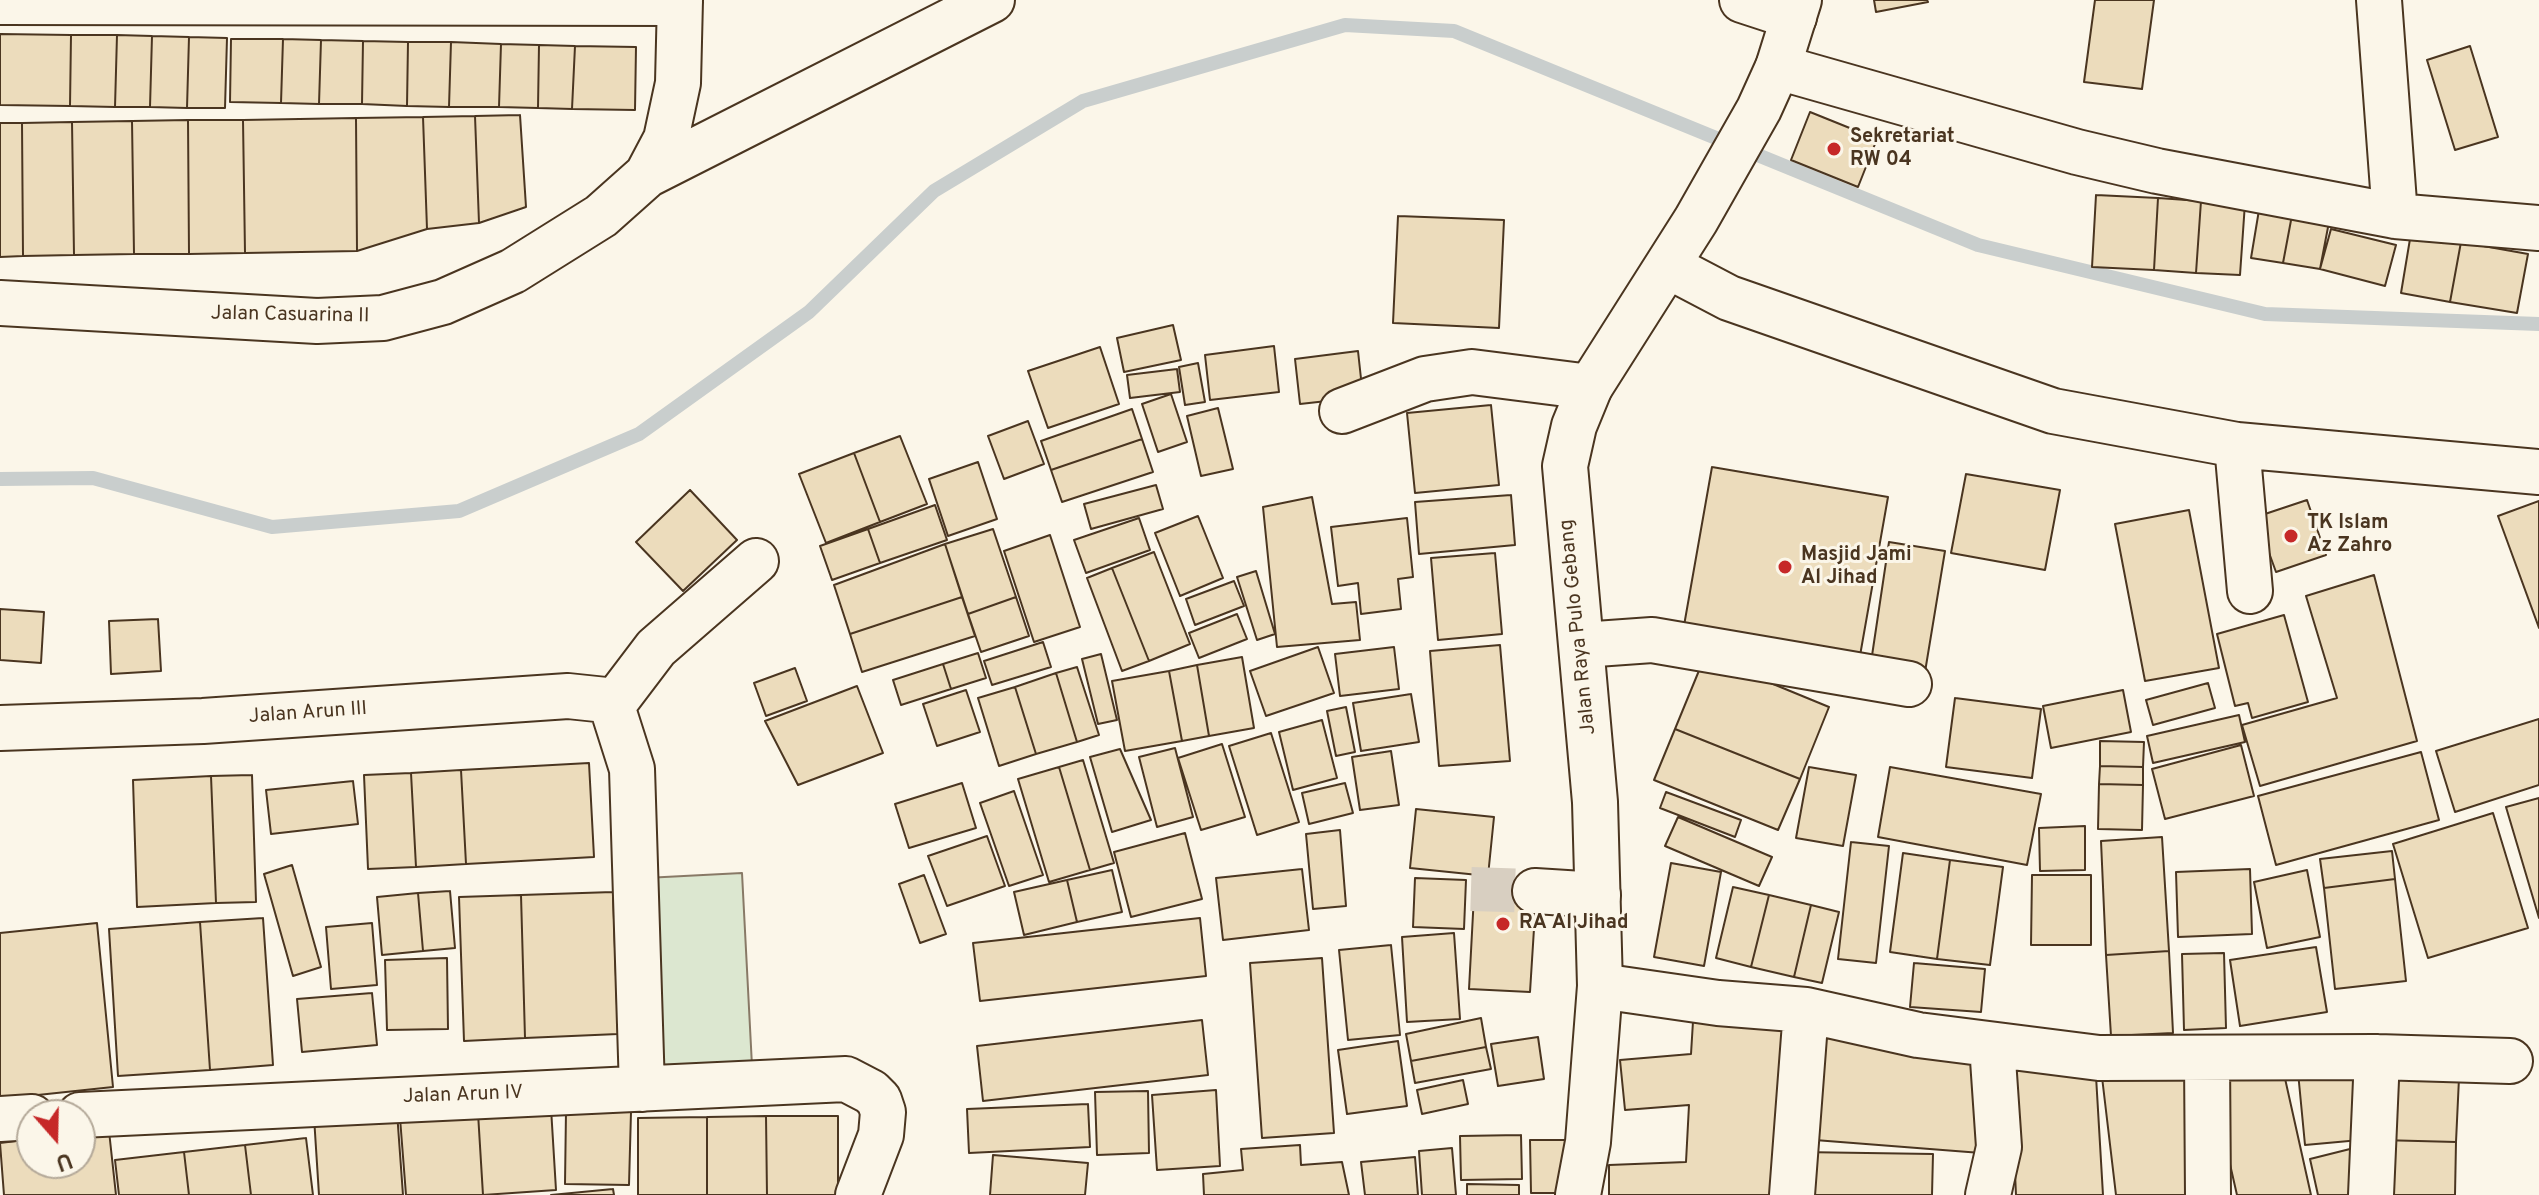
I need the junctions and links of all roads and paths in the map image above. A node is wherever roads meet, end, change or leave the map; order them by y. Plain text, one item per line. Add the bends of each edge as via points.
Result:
1 (992, 0) edge
2 (1742, 0) edge
3 (2379, 0) edge
4 (680, 1) edge
5 (0, 2) edge
6 (1797, 8) edge
7 (1778, 67) junction
8 (647, 175) junction
9 (2395, 216) junction
10 (2539, 228) edge
11 (1668, 266) junction
12 (0, 303) edge
13 (1590, 387) junction
14 (1342, 411) dead end
15 (2237, 445) junction
16 (2539, 472) edge
17 (756, 561) dead end
18 (2250, 591) dead end
19 (1582, 645) junction
20 (1909, 684) dead end
21 (612, 706) junction
22 (0, 728) edge
23 (1535, 891) tunnel mouth
24 (1598, 895) junction
25 (1600, 986) junction
26 (1806, 1010) junction
27 (1992, 1045) junction
28 (2377, 1057) junction
29 (2207, 1058) junction
30 (2510, 1061) dead end
31 (642, 1089) junction
32 (96, 1114) edge
33 (858, 1195) edge
34 (1578, 1195) edge
35 (1792, 1195) edge
36 (1988, 1195) edge
37 (2208, 1195) edge
38 (2371, 1195) edge

1 - 8 street
2 - 6 street
3 - 9 street
4 - 5 street
4 - 8 street, Jalan Casuarina II via 678,83 666,139
6 - 7 street, Jalan Raya Pulo Gebang
7 - 9 street via 2077,152
7 - 11 street, Jalan Raya Pulo Gebang
8 - 12 street, Jalan Casuarina II via 601,216 513,271 443,302 383,318 317,321
9 - 10 street
11 - 13 street, Jalan Raya Pulo Gebang
11 - 15 street via 1729,298 2053,411
13 - 14 street via 1472,372 1425,379
13 - 19 street, Jalan Raya Pulo Gebang via 1565,466
15 - 16 street
15 - 18 street
17 - 21 street via 656,648
19 - 20 street via 1652,640
19 - 24 street, Jalan Raya Pulo Gebang
21 - 22 street, Jalan Arun III via 598,698 568,696 203,721
21 - 31 street via 632,769
23 - 24 street
24 - 25 street, Jalan Raya Pulo Gebang
25 - 26 street
25 - 34 street, Jalan Raya Pulo Gebang via 1588,1142
26 - 27 street
26 - 35 street
27 - 29 street via 2099,1058
27 - 36 street via 1999,1147
28 - 29 street
28 - 30 street
28 - 38 street
29 - 37 street
31 - 32 street, Jalan Arun IV
31 - 33 street, Jalan Arun IV via 846,1079 871,1092 883,1112 881,1135

